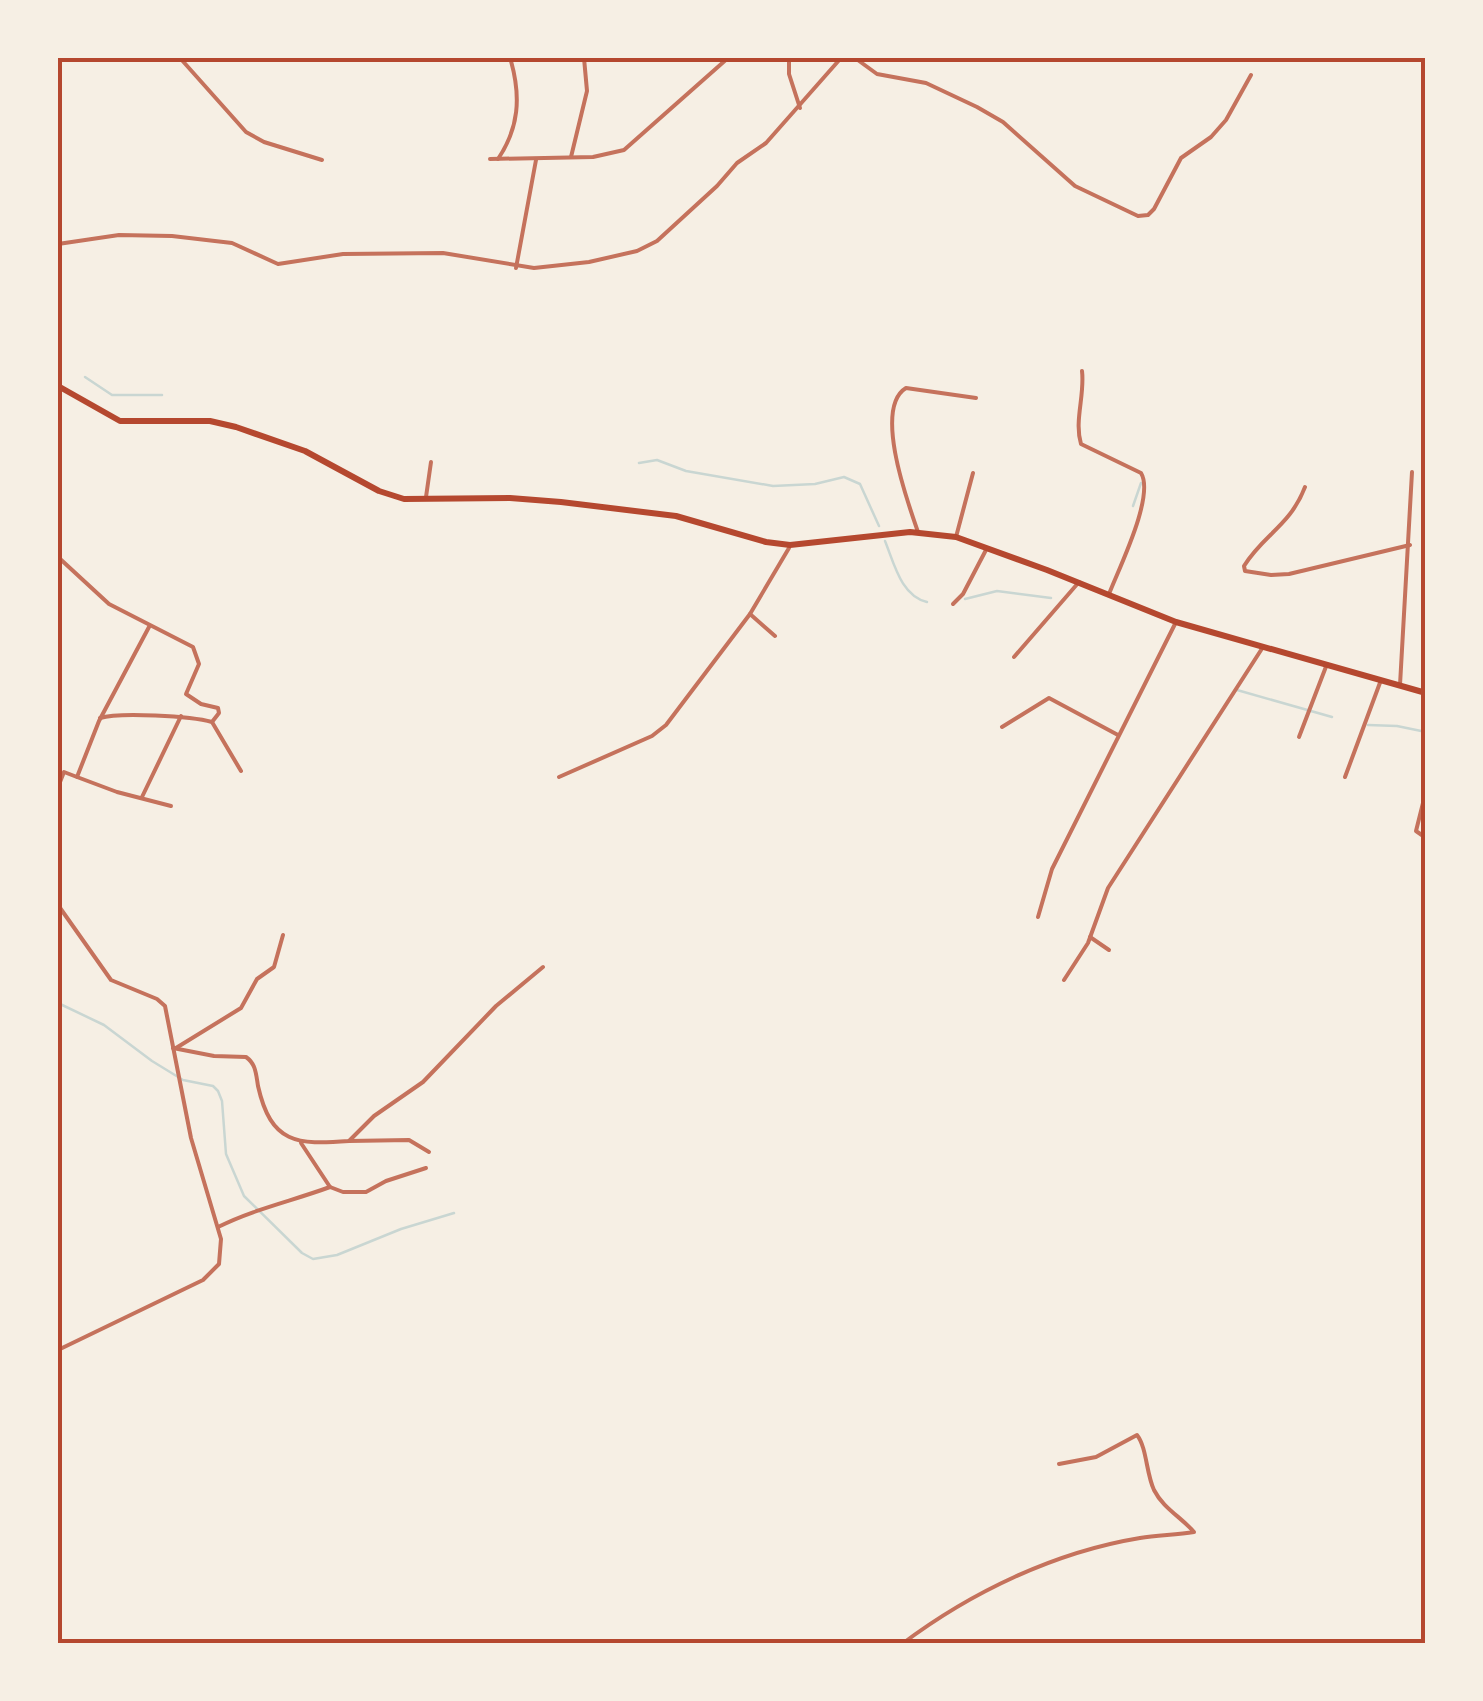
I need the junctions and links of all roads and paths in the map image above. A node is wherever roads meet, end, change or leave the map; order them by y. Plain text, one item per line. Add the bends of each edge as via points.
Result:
1 (180, 58) edge
2 (584, 58) edge
3 (728, 58) edge
4 (789, 58) edge
5 (841, 58) edge
6 (855, 58) edge
7 (511, 61) dead end
8 (1252, 75) dead end
9 (800, 108) junction
10 (536, 158) junction
11 (571, 158) junction
12 (490, 159) dead end
13 (498, 159) junction
14 (322, 160) dead end
15 (58, 244) edge
16 (516, 268) junction
17 (1082, 370) dead end
18 (58, 386) edge
19 (976, 398) dead end
20 (431, 462) dead end
21 (1412, 472) dead end
22 (974, 473) dead end
23 (1305, 487) dead end
24 (426, 499) junction
25 (918, 532) junction
26 (956, 538) junction
27 (790, 545) junction
28 (1410, 545) junction
29 (987, 548) junction
30 (58, 557) edge
31 (1079, 582) junction
32 (1110, 594) junction
33 (953, 604) dead end
34 (750, 614) junction
35 (1176, 622) junction
36 (149, 627) junction
37 (775, 636) dead end
38 (1263, 647) junction
39 (1018, 663) dead end
40 (1327, 664) junction
41 (1382, 680) junction
42 (1400, 685) junction
43 (1426, 693) edge
44 (181, 716) junction
45 (100, 718) junction
46 (212, 722) junction
47 (1002, 727) dead end
48 (1118, 734) junction
49 (1299, 737) dead end
50 (61, 771) edge
51 (241, 771) dead end
52 (77, 776) junction
53 (559, 776) dead end
54 (1346, 777) dead end
55 (58, 787) edge
56 (1426, 791) edge
57 (142, 798) junction
58 (171, 806) dead end
59 (1426, 838) edge
60 (58, 905) edge
61 (1038, 917) dead end
62 (283, 934) dead end
63 (1090, 937) junction
64 (1108, 950) dead end
65 (543, 967) dead end
66 (1064, 980) dead end
67 (174, 1048) junction
68 (349, 1140) junction
69 (301, 1143) junction
70 (429, 1152) dead end
71 (426, 1168) dead end
72 (330, 1187) junction
73 (218, 1227) junction
74 (58, 1350) edge
75 (1060, 1464) dead end
76 (902, 1644) edge

1 - 14 street via 246,132
2 - 11 street via 587,90
3 - 11 street via 624,150
4 - 9 street
5 - 9 street
6 - 8 street via 877,74 938,89 1004,122 1075,186 1138,216 1154,209 1180,158 1226,120
7 - 13 street via 518,107
9 - 16 street via 648,247 589,262
10 - 11 street
10 - 13 street
10 - 16 street
12 - 13 street
15 - 16 street via 119,234 172,236 232,243 278,264 343,254 444,253
17 - 32 street via 1081,444 1141,473 1145,483
18 - 24 main road via 120,421 224,423 305,451 393,496
19 - 25 street via 906,388 898,395 894,444
20 - 24 street
21 - 28 street
22 - 26 street
23 - 28 street via 1290,518 1252,555 1245,571 1289,574
24 - 27 main road via 510,498 657,514
25 - 26 main road
25 - 27 main road
26 - 29 main road
27 - 34 street
28 - 42 street
29 - 31 main road
29 - 33 street
30 - 36 street via 100,597
31 - 32 main road
31 - 39 street via 1016,656
32 - 35 main road
34 - 37 street
34 - 53 street via 659,731
35 - 38 main road
35 - 48 street
36 - 45 street
36 - 46 street via 197,652 186,694 218,708
38 - 40 main road
38 - 63 street via 1108,888
40 - 41 main road
40 - 49 street
41 - 42 main road
41 - 54 street
42 - 43 main road
44 - 45 street
44 - 46 street
44 - 57 street
45 - 52 street
46 - 51 street
47 - 48 street via 1049,698
48 - 61 street via 1052,869
50 - 52 street
50 - 55 street
52 - 57 street
56 - 59 street via 1416,831
57 - 58 street
60 - 67 street via 112,980 165,1006
62 - 67 street via 274,967 257,979 242,1008
63 - 64 street
63 - 66 street
65 - 68 street via 423,1082
67 - 69 street via 252,1060 264,1108 280,1132
67 - 73 street
68 - 69 street
68 - 70 street via 409,1140
69 - 72 street
71 - 72 street via 355,1194
72 - 73 street
73 - 74 street via 220,1264 203,1280
75 - 76 street via 1096,1457 1137,1434 1155,1492 1194,1532 1140,1538 1049,1563 935,1619

